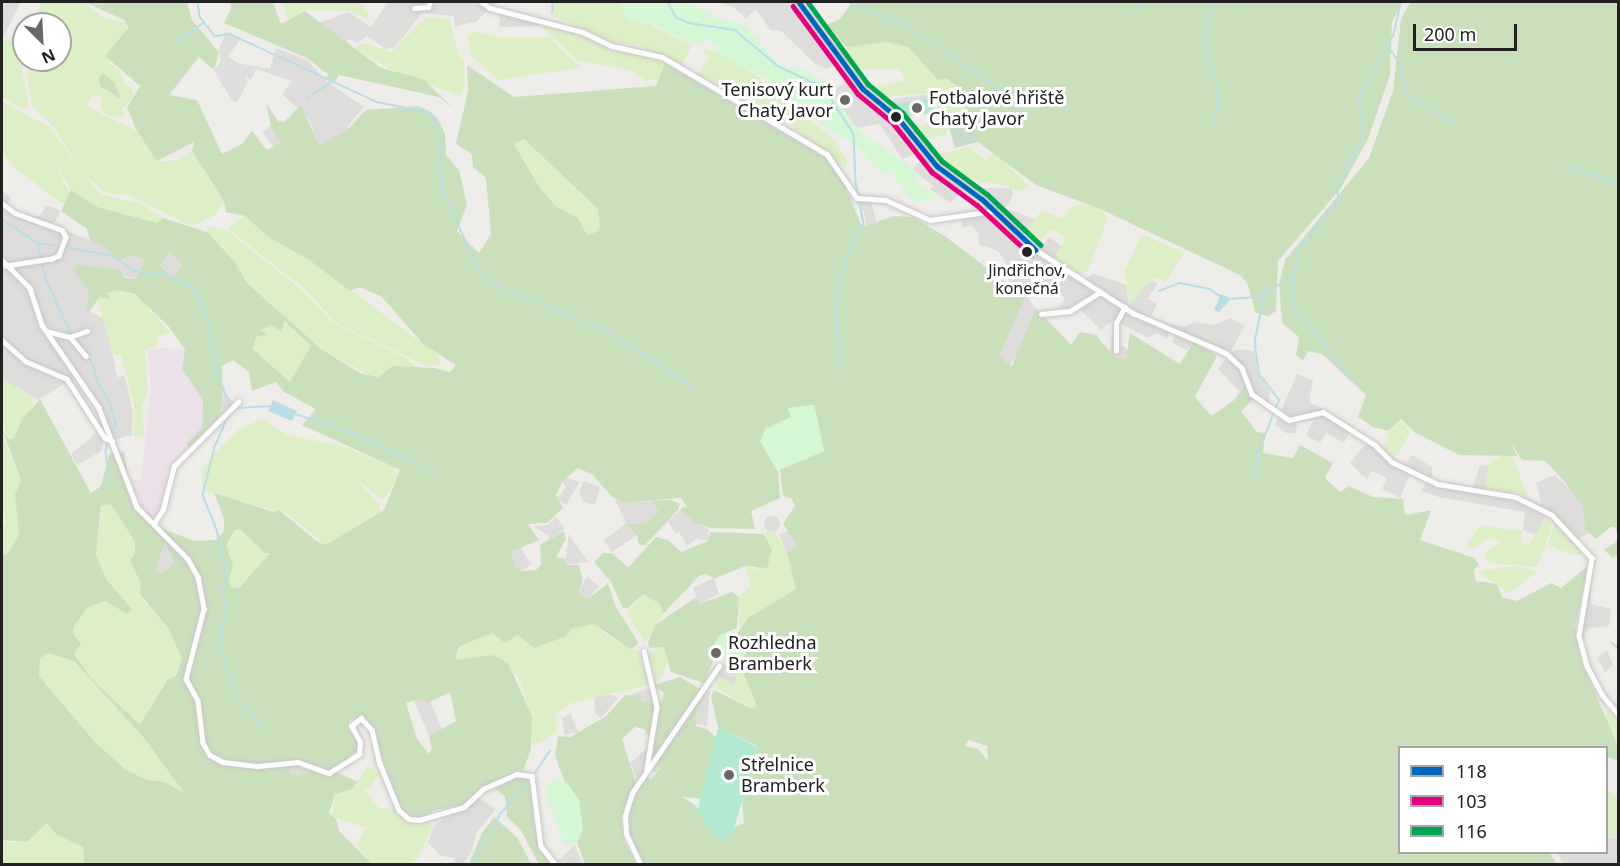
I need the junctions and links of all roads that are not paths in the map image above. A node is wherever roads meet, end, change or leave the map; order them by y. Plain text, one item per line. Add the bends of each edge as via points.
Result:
1 (430, 2) edge
2 (482, 2) edge
3 (799, 2) edge
4 (414, 8) dead end
5 (2, 202) edge
6 (994, 211) junction
7 (3, 263) edge
8 (1100, 292) junction
9 (1125, 307) junction
10 (1041, 314) dead end
11 (46, 331) junction
12 (87, 331) dead end
13 (70, 337) junction
14 (2, 340) edge
15 (1116, 351) dead end
16 (86, 356) dead end
17 (238, 402) dead end
18 (112, 441) junction
19 (155, 522) junction
20 (644, 651) dead end
21 (719, 666) dead end
22 (1618, 714) edge
23 (646, 772) junction
24 (555, 864) edge
25 (640, 864) edge

1 - 4 street via 428,7
2 - 6 street via 583,32 612,46 662,57 827,154 857,198 886,200 930,220
3 - 6 street via 863,89 898,118 937,166
5 - 7 street via 15,213 62,230 66,237 59,256 52,260
6 - 8 street via 1036,250
7 - 11 street via 30,288
8 - 9 street
8 - 10 street via 1071,311
9 - 15 street via 1116,323
9 - 22 street via 1226,352 1242,368 1252,394 1289,420 1323,412 1375,445 1392,462 1438,484 1516,497 1552,515 1593,558 1580,612 1579,636 1587,666
11 - 13 street
11 - 18 street via 99,408
12 - 13 street
13 - 16 street
14 - 18 street via 25,361 67,379 105,438
17 - 19 street via 174,466 163,509
18 - 19 street via 132,498
19 - 24 street via 188,559 202,591 204,609 186,679 198,701 203,743 210,755 223,762 258,766 298,762 329,773 359,754 360,742 351,726 362,718 372,730 380,764 399,810 409,819 419,820 464,807 483,789 518,774 532,776 539,837
20 - 23 street via 657,707
21 - 23 street
23 - 25 street via 632,793 625,816 627,842

